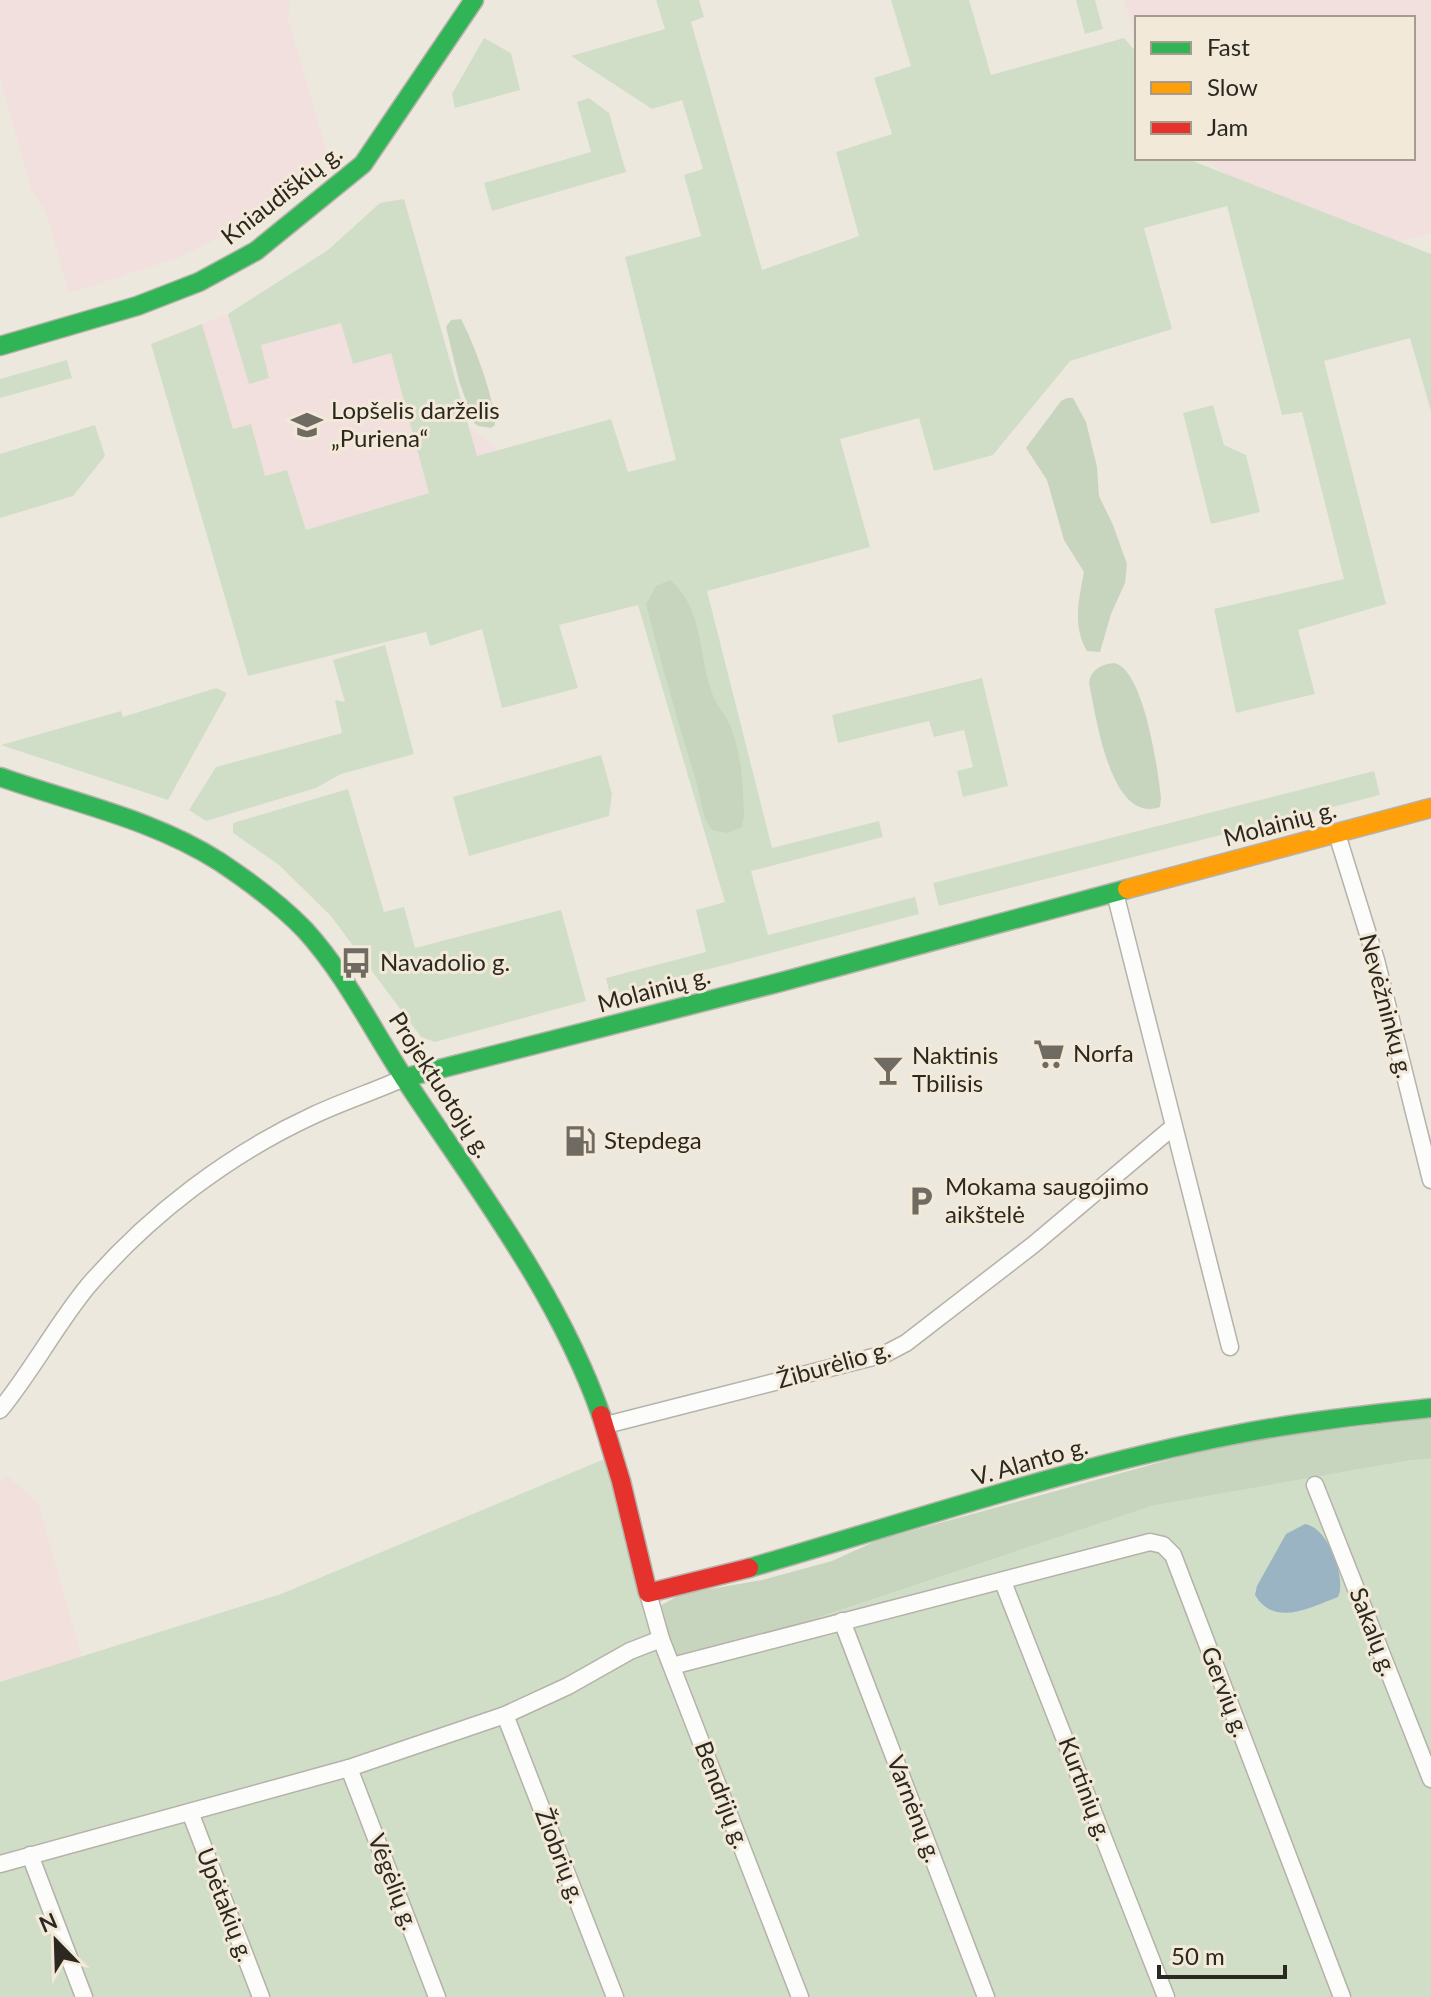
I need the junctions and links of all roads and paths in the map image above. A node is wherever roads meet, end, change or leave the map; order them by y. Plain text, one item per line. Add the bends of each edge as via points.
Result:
1 (474, 0) edge
2 (0, 346) edge
3 (0, 777) edge
4 (1431, 808) edge
5 (1337, 834) junction
6 (1115, 893) junction
7 (404, 1078) junction
8 (1173, 1127) junction
9 (1431, 1180) edge
10 (1230, 1347) dead end
11 (1431, 1408) edge
12 (0, 1410) edge
13 (606, 1425) junction
14 (1315, 1485) dead end
15 (1003, 1582) junction
16 (648, 1593) junction
17 (842, 1621) junction
18 (661, 1639) junction
19 (672, 1666) junction
20 (505, 1715) junction
21 (349, 1768) junction
22 (1431, 1779) edge
23 (190, 1812) junction
24 (30, 1855) junction
25 (0, 1864) edge
26 (84, 1997) edge
27 (261, 1997) edge
28 (437, 1997) edge
29 (615, 1997) edge
30 (800, 1997) edge
31 (986, 1997) edge
32 (1166, 1997) edge
33 (1342, 1997) edge

1 - 2 main road, Kniaudiškių g. via 363,164 256,251 199,282 137,306
3 - 7 main road, Projektuotojų g. via 161,831 216,859 267,896 310,936 335,969
4 - 5 main road, Molainių g.
5 - 6 main road, Molainių g.
5 - 9 street, Nevėžninkų g. via 1376,960
6 - 7 main road, Molainių g.
6 - 8 street
7 - 12 street, Molainių g. via 265,1141 150,1223 87,1288
7 - 13 main road, Projektuotojų g. via 480,1189 554,1312
8 - 10 street
8 - 13 street, Žiburėlio g. via 906,1343 885,1354
11 - 16 main road, V. Alanto g. via 1273,1425 1179,1445
13 - 16 main road, Projektuotojų g.
14 - 22 street, Sakalų g.
15 - 17 street, Gervių g.
15 - 32 street, Kurtinių g.
15 - 33 street, Gervių g. via 1150,1542 1173,1555
16 - 18 street, Bendrijų g.
17 - 19 street, Gervių g.
17 - 31 street, Varnėnų g.
18 - 19 street, Bendrijų g.
18 - 20 street
19 - 30 street, Bendrijų g.
20 - 21 street
20 - 29 street, Žiobrių g.
21 - 23 street
21 - 28 street, Vėgėlių g.
23 - 24 street
23 - 27 street, Upėtakių g.
24 - 25 street
24 - 26 street

